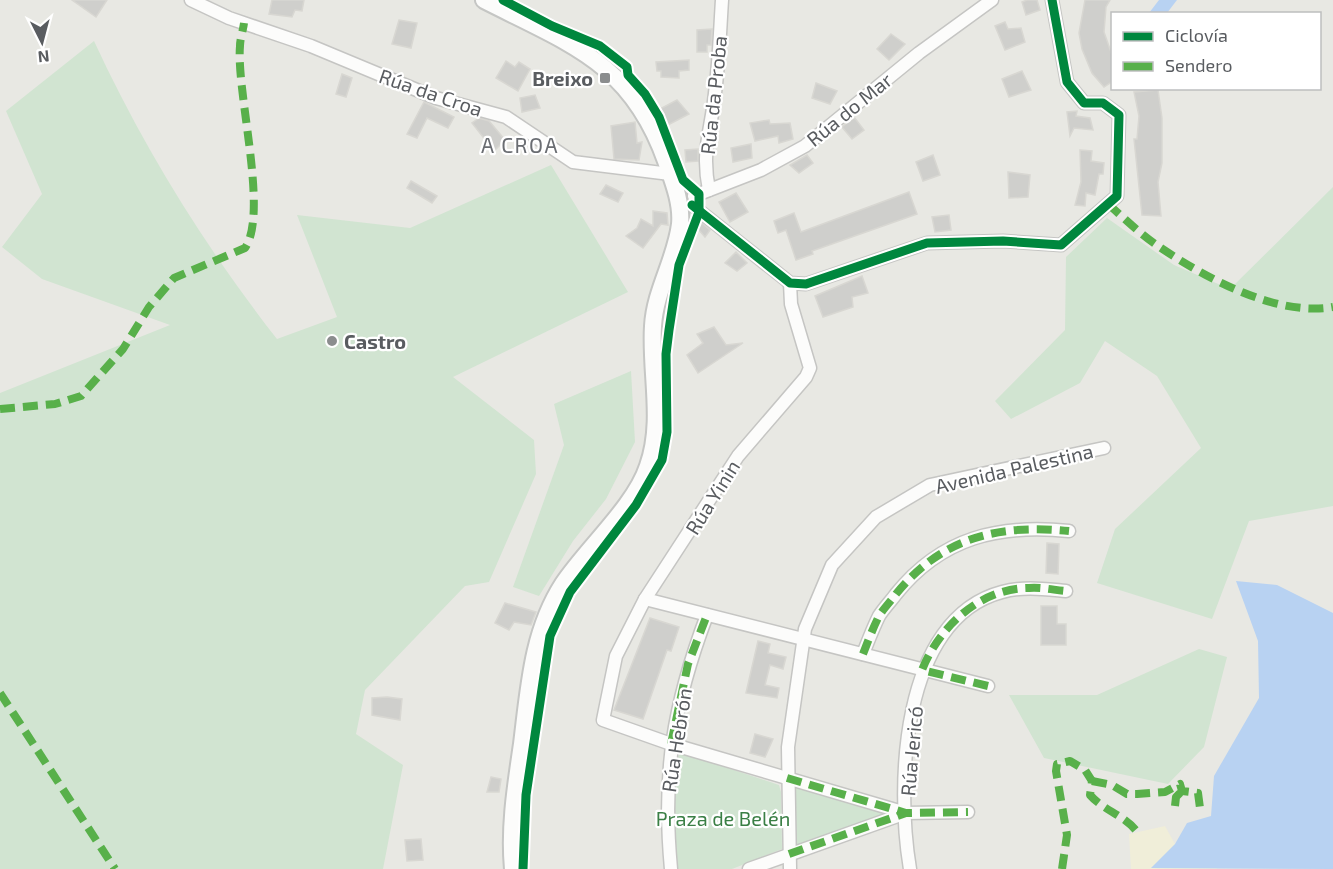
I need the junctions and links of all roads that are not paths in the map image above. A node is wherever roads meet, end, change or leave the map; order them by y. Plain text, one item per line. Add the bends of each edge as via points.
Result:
1 (190, 0) edge
2 (484, 0) edge
3 (722, 0) edge
4 (992, 0) edge
5 (1052, 0) edge
6 (670, 174) junction
7 (709, 190) junction
8 (689, 204) junction
9 (790, 283) junction
10 (1104, 448) dead end
11 (1069, 531) dead end
12 (1066, 591) dead end
13 (645, 599) junction
14 (707, 615) junction
15 (803, 639) junction
16 (863, 654) junction
17 (922, 670) junction
18 (988, 686) dead end
19 (671, 744) junction
20 (787, 778) junction
21 (968, 812) dead end
22 (906, 813) junction
23 (789, 854) junction
24 (513, 869) edge
25 (671, 869) edge
26 (748, 869) edge
27 (790, 869) edge
28 (910, 869) edge

1 - 6 street, Rúa da Croa via 436,98 506,117 573,162
2 - 6 main road via 608,69 648,117
3 - 7 street, Rúa da Proba via 718,64 705,148
4 - 7 street, Rúa do Mar via 919,53 805,146 761,170
5 - 9 street via 1067,82 1084,103 1103,103 1119,115 1117,196 1061,245 1003,241 927,243 806,284
6 - 8 main road via 676,191
7 - 8 street, Rúa do Mar
8 - 9 street
8 - 24 main road via 655,307 656,412 648,469 545,616 532,669 516,786
9 - 13 street, Rúa Yinin via 791,304 810,368 806,377 738,456
10 - 15 street, Avenida Palestina via 930,485 876,517 832,565
11 - 16 street via 1036,527 994,532 957,543 915,571 880,614
12 - 17 street, Rúa Jericó via 1029,588 1000,592 975,605 948,625
13 - 14 street
13 - 19 street, Rúa Yinin via 616,656 603,720
14 - 15 street
14 - 19 street, Rúa Hebrón via 688,664
15 - 16 street
15 - 20 street, Avenida Palestina
16 - 17 street
17 - 18 street
17 - 22 street, Rúa Jericó via 909,733
19 - 20 street
19 - 25 street, Rúa Hebrón via 666,797
20 - 22 street
20 - 23 street, Avenida Palestina
21 - 22 street
22 - 23 street
22 - 28 street, Rúa Jericó
23 - 26 street
23 - 27 street, Avenida Palestina

